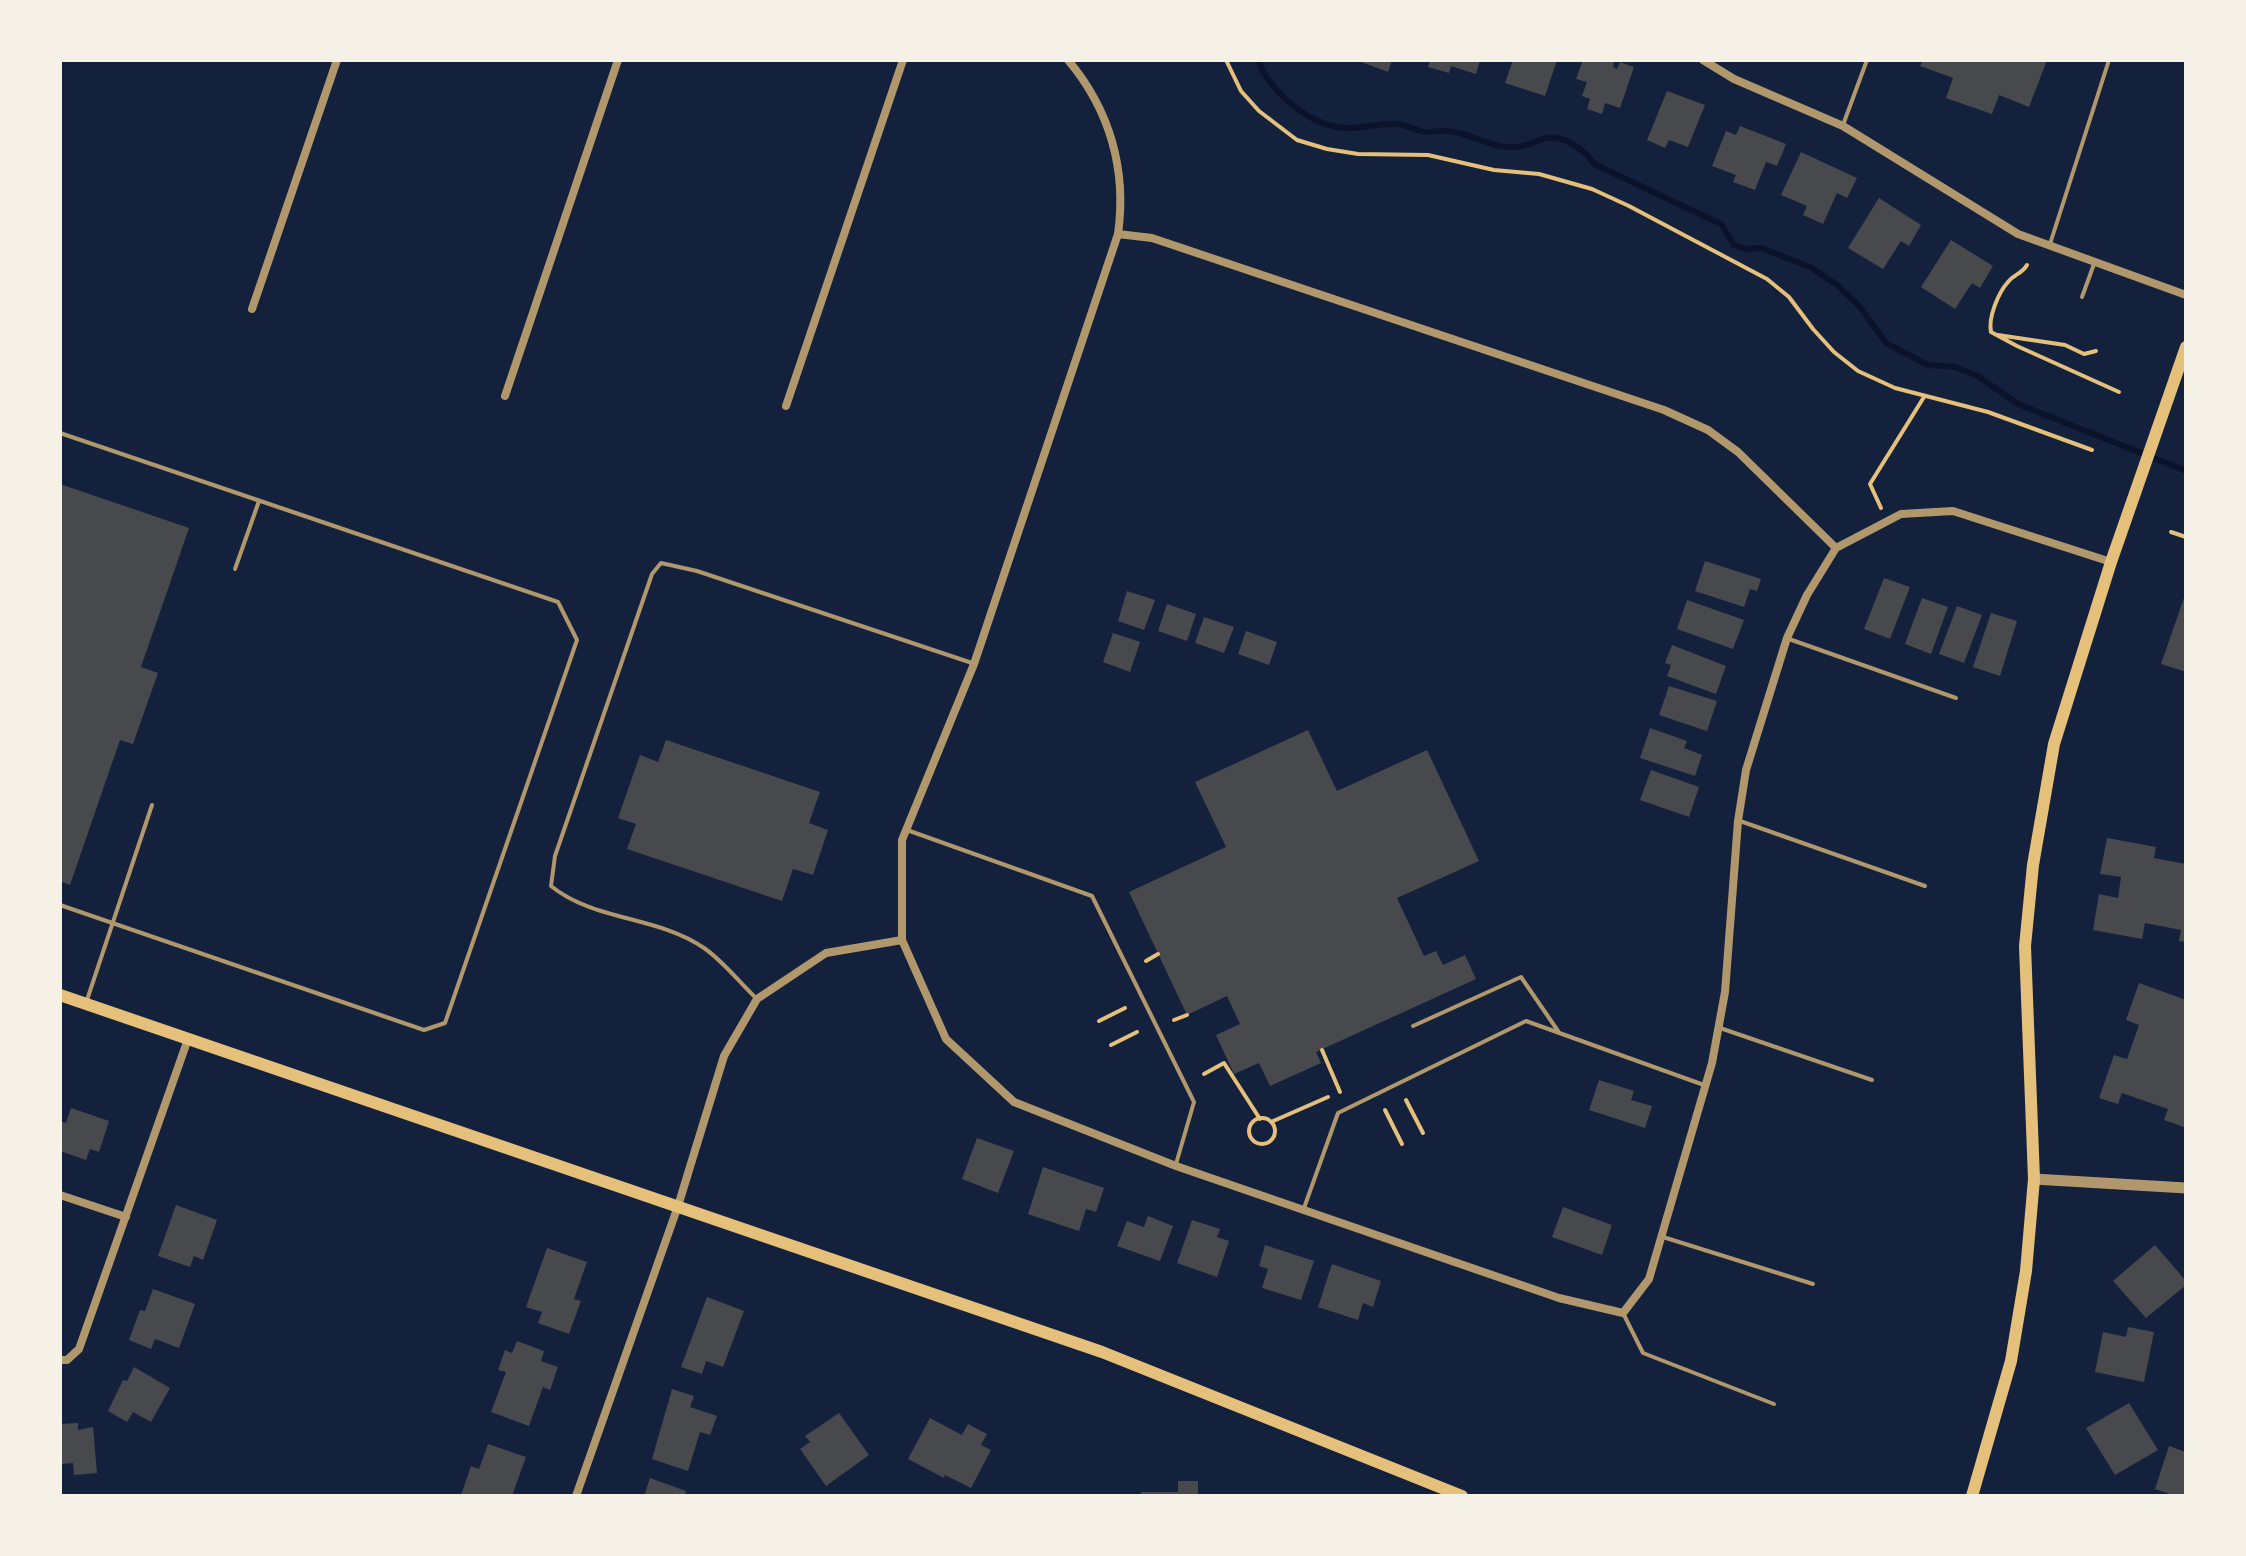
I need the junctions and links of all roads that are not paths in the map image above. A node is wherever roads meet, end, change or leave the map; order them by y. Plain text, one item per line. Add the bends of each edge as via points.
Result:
1 (337, 60) edge
2 (618, 60) edge
3 (903, 60) edge
4 (1068, 60) edge
5 (1703, 60) edge
6 (1867, 60) edge
7 (2109, 60) edge
8 (1843, 126) junction
9 (1118, 234) junction
10 (2049, 247) junction
11 (2094, 264) junction
12 (2186, 295) edge
13 (2082, 297) dead end
14 (252, 309) dead end
15 (2186, 347) edge
16 (505, 396) dead end
17 (786, 406) dead end
18 (60, 433) edge
19 (259, 501) junction
20 (1836, 548) junction
21 (2111, 562) junction
22 (235, 569) dead end
23 (1787, 638) junction
24 (974, 664) junction
25 (1956, 698) dead end
26 (152, 805) dead end
27 (1738, 821) junction
28 (906, 830) junction
29 (1925, 886) dead end
30 (60, 905) edge
31 (113, 923) junction
32 (902, 940) junction
33 (60, 995) edge
34 (757, 999) junction
35 (86, 1004) junction
36 (1413, 1026) dead end
37 (1718, 1027) junction
38 (1560, 1033) junction
39 (188, 1039) junction
40 (1872, 1080) dead end
41 (1706, 1086) junction
42 (1176, 1166) junction
43 (2034, 1179) junction
44 (2186, 1188) edge
45 (60, 1195) edge
46 (678, 1206) junction
47 (1303, 1209) junction
48 (126, 1217) junction
49 (1663, 1237) junction
50 (1813, 1284) dead end
51 (1623, 1313) junction
52 (60, 1360) edge
53 (1774, 1404) dead end
54 (576, 1496) edge
55 (1462, 1496) edge
56 (1972, 1496) edge

1 - 14 street
2 - 16 street
3 - 17 street
4 - 9 street via 1095,99 1116,153 1121,191
5 - 8 street
6 - 8 lane
7 - 10 lane
8 - 10 street via 2018,234
9 - 20 street via 1152,238 1664,410 1708,430 1738,452
9 - 24 street
10 - 11 street
11 - 12 street
11 - 13 lane
15 - 21 main road
18 - 19 lane
19 - 22 lane
19 - 31 lane via 558,602 577,640 445,1023 424,1030
20 - 21 street via 1901,514 1953,511
20 - 23 street
21 - 43 main road via 2054,744 2033,865 2025,946
23 - 25 lane
23 - 27 street via 1746,770
24 - 28 street
24 - 34 lane via 697,571 661,563 652,574 555,856 551,886 568,900 705,948
26 - 31 lane
27 - 29 lane
27 - 37 street
28 - 32 street
28 - 42 lane via 1092,896 1194,1102
30 - 31 lane
31 - 35 lane
32 - 34 street via 826,953
32 - 42 street via 946,1039 1014,1102
33 - 35 main road
34 - 46 street via 724,1056
35 - 39 main road
36 - 38 lane via 1521,977
37 - 40 lane
37 - 41 street
38 - 41 lane
38 - 47 lane via 1526,1021 1338,1113
39 - 46 main road
39 - 48 street
41 - 49 street
42 - 47 street
43 - 44 street
43 - 56 main road via 2011,1361
45 - 48 street
46 - 54 street
46 - 55 main road via 1102,1352
47 - 51 street via 1559,1298
48 - 52 street via 79,1349
49 - 50 lane
49 - 51 street via 1649,1279
51 - 53 lane via 1643,1353

